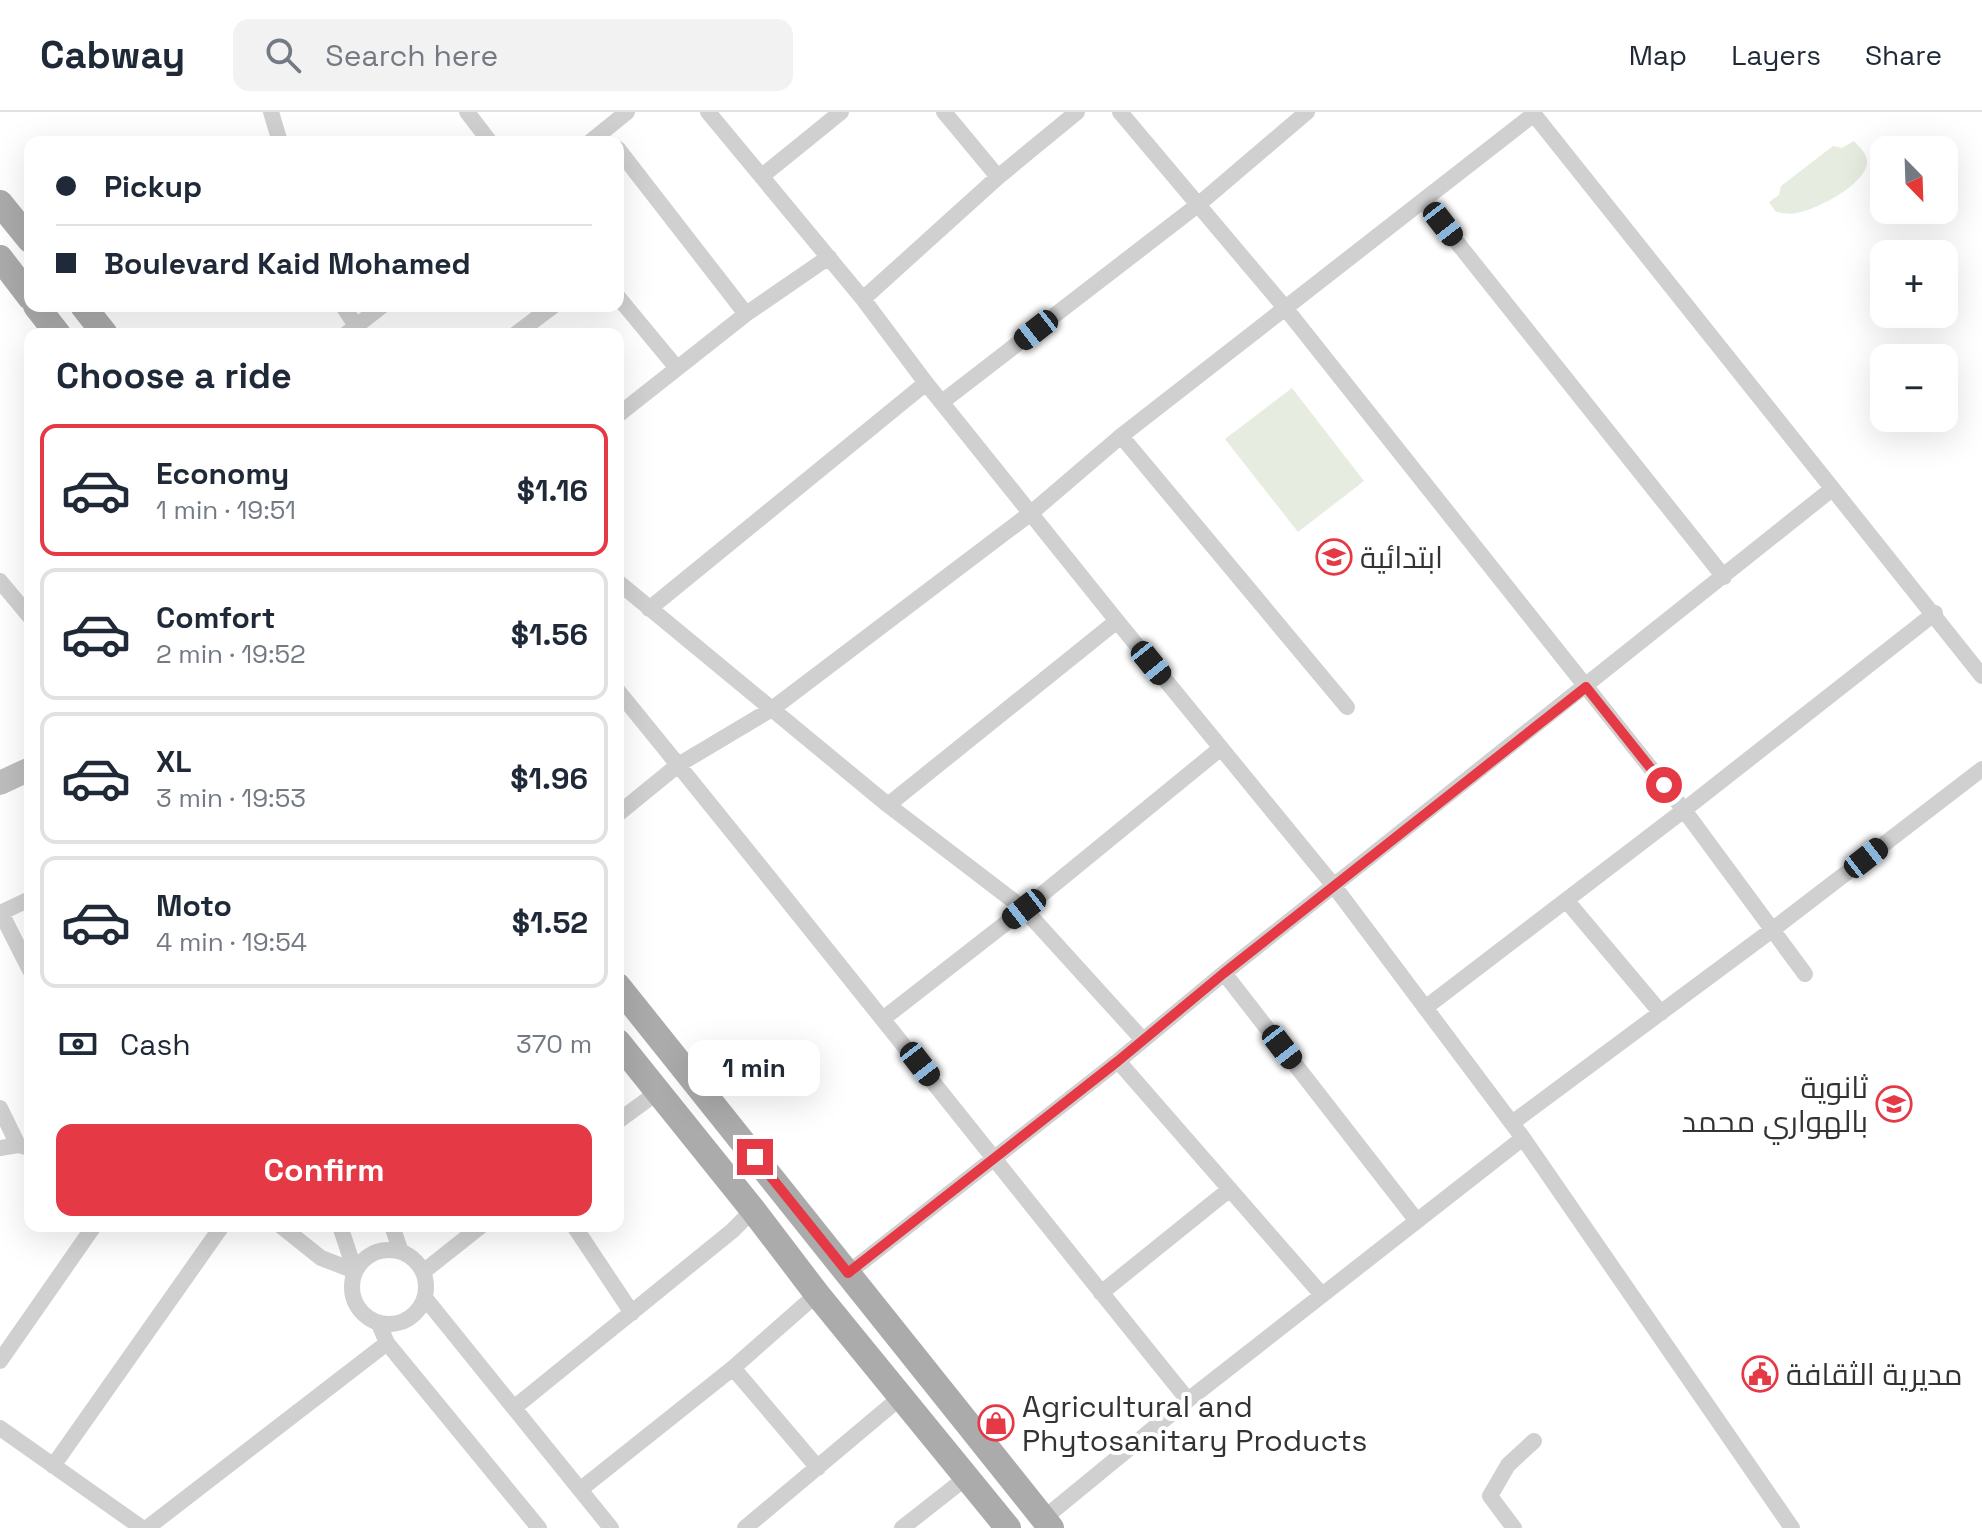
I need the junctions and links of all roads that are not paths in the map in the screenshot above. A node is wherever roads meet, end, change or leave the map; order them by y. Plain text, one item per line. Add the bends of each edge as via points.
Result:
1 (271, 112) edge
2 (467, 112) edge
3 (627, 112) edge
4 (708, 112) edge
5 (841, 112) edge
6 (944, 112) edge
7 (1077, 112) edge
8 (1120, 112) edge
9 (1307, 112) edge
10 (1533, 113) edge
11 (278, 136) edge
12 (485, 136) edge
13 (608, 136) edge
14 (624, 157) edge
15 (762, 176) junction
16 (998, 177) junction
17 (1424, 201) junction
18 (0, 203) edge
19 (1199, 204) junction
20 (24, 233) edge
21 (829, 257) junction
22 (0, 258) edge
23 (24, 289) edge
24 (863, 299) junction
25 (624, 304) edge
26 (1286, 309) junction
27 (41, 312) edge
28 (88, 312) edge
29 (374, 312) edge
30 (545, 312) edge
31 (746, 314) junction
32 (53, 328) edge
33 (100, 328) edge
34 (354, 328) edge
35 (524, 328) edge
36 (676, 367) junction
37 (926, 383) junction
38 (942, 402) junction
39 (624, 410) edge
40 (1121, 436) junction
41 (1832, 489) junction
42 (1031, 513) junction
43 (1724, 577) junction
44 (0, 581) edge
45 (624, 587) edge
46 (649, 609) junction
47 (24, 610) edge
48 (1935, 613) junction
49 (1117, 621) junction
50 (1982, 676) edge
51 (1586, 687) junction
52 (624, 698) edge
53 (1347, 707) dead end
54 (772, 709) junction
55 (1221, 748) junction
56 (678, 765) junction
57 (1982, 769) edge
58 (24, 772) edge
59 (0, 783) edge
60 (888, 805) junction
61 (624, 809) edge
62 (1684, 810) junction
63 (1334, 886) junction
64 (1566, 900) junction
65 (24, 902) edge
66 (1024, 909) junction
67 (1, 913) edge
68 (1772, 930) junction
69 (24, 958) edge
70 (1224, 973) junction
71 (1805, 974) dead end
72 (624, 993) edge
73 (1425, 1008) junction
74 (1661, 1013) junction
75 (884, 1018) junction
76 (1143, 1040) junction
77 (624, 1050) edge
78 (1118, 1061) junction
79 (658, 1092) junction
80 (0, 1108) edge
81 (624, 1117) edge
82 (1512, 1123) junction
83 (1523, 1138) junction
84 (24, 1146) edge
85 (0, 1148) edge
86 (992, 1157) junction
87 (1230, 1189) junction
88 (753, 1210) junction
89 (1417, 1221) junction
90 (90, 1232) edge
91 (218, 1232) edge
92 (288, 1232) edge
93 (342, 1232) edge
94 (394, 1232) edge
95 (473, 1232) edge
96 (578, 1232) edge
97 (401, 1252) junction
98 (355, 1271) junction
99 (423, 1272) junction
100 (848, 1273) junction
101 (1101, 1293) junction
102 (817, 1294) junction
103 (1322, 1295) junction
104 (425, 1298) junction
105 (632, 1313) junction
106 (379, 1324) junction
107 (387, 1343) junction
108 (0, 1361) edge
109 (733, 1368) junction
110 (901, 1397) junction
111 (1188, 1400) junction
112 (515, 1407) junction
113 (0, 1428) edge
114 (1534, 1441) dead end
115 (53, 1466) junction
116 (818, 1468) junction
117 (967, 1477) junction
118 (581, 1489) junction
119 (1047, 1524) edge
120 (144, 1528) edge
121 (539, 1528) edge
122 (611, 1528) edge
123 (745, 1528) edge
124 (902, 1528) edge
125 (1008, 1528) edge
126 (1514, 1528) edge
127 (1792, 1528) edge

1 - 11 street
2 - 12 street
3 - 13 street
4 - 15 street
5 - 15 street
6 - 16 street
7 - 16 street
8 - 19 street
9 - 19 street
10 - 17 street
10 - 41 street
14 - 31 street
15 - 21 street
16 - 24 street
17 - 26 street
17 - 43 street
18 - 20 main road
19 - 26 street
19 - 38 street
21 - 24 street
21 - 31 street
22 - 23 main road
24 - 37 street
25 - 36 street
26 - 40 street
26 - 51 street
27 - 32 main road
28 - 33 main road
29 - 34 street
30 - 35 street
31 - 36 street
36 - 39 street
37 - 38 street
37 - 46 street
38 - 42 street
40 - 42 street
40 - 53 street
41 - 43 street
41 - 48 street
42 - 49 street
42 - 54 street
43 - 51 street
44 - 47 street
45 - 46 street
46 - 54 street
48 - 50 street
48 - 62 street
49 - 55 street
49 - 60 street
51 - 62 street
51 - 63 street
52 - 56 street
54 - 56 street
54 - 60 street
55 - 63 street
55 - 66 street
56 - 61 street
56 - 75 street
57 - 68 street
58 - 59 street
60 - 66 street
62 - 64 street
62 - 68 street
63 - 70 street
63 - 73 street
64 - 73 street
64 - 74 street
65 - 67 street
66 - 75 street
66 - 76 street
67 - 69 street
68 - 71 street
68 - 74 street
70 - 76 street
70 - 89 street
72 - 100 main road
73 - 82 street
74 - 82 street
75 - 86 street
76 - 78 street
77 - 79 main road
78 - 86 street
78 - 87 street
79 - 81 street
79 - 88 main road
80 - 84 street
82 - 83 street
83 - 89 street
83 - 127 street
84 - 85 street
86 - 100 street
86 - 101 street
87 - 101 street
87 - 103 street
88 - 102 main road
88 - 105 street
89 - 103 street
90 - 108 street
91 - 115 street
92 - 98 street via 321,1258
93 - 98 street
94 - 97 street
95 - 99 street
96 - 105 street
97 - 98 street via 369,1255
97 - 99 street
98 - 106 street via 354,1303
99 - 104 street
100 - 119 main road
101 - 111 street
102 - 109 street
102 - 110 main road
103 - 111 street
104 - 106 street via 402,1323
104 - 112 street
105 - 112 street
106 - 107 street
107 - 120 street
107 - 121 street
109 - 116 street
109 - 118 street
110 - 116 street
110 - 117 main road
111 - 119 street
112 - 118 street
113 - 115 street
114 - 126 street via 1508,1465 1490,1496
115 - 120 street
116 - 123 street
117 - 124 street
117 - 125 main road
118 - 122 street

